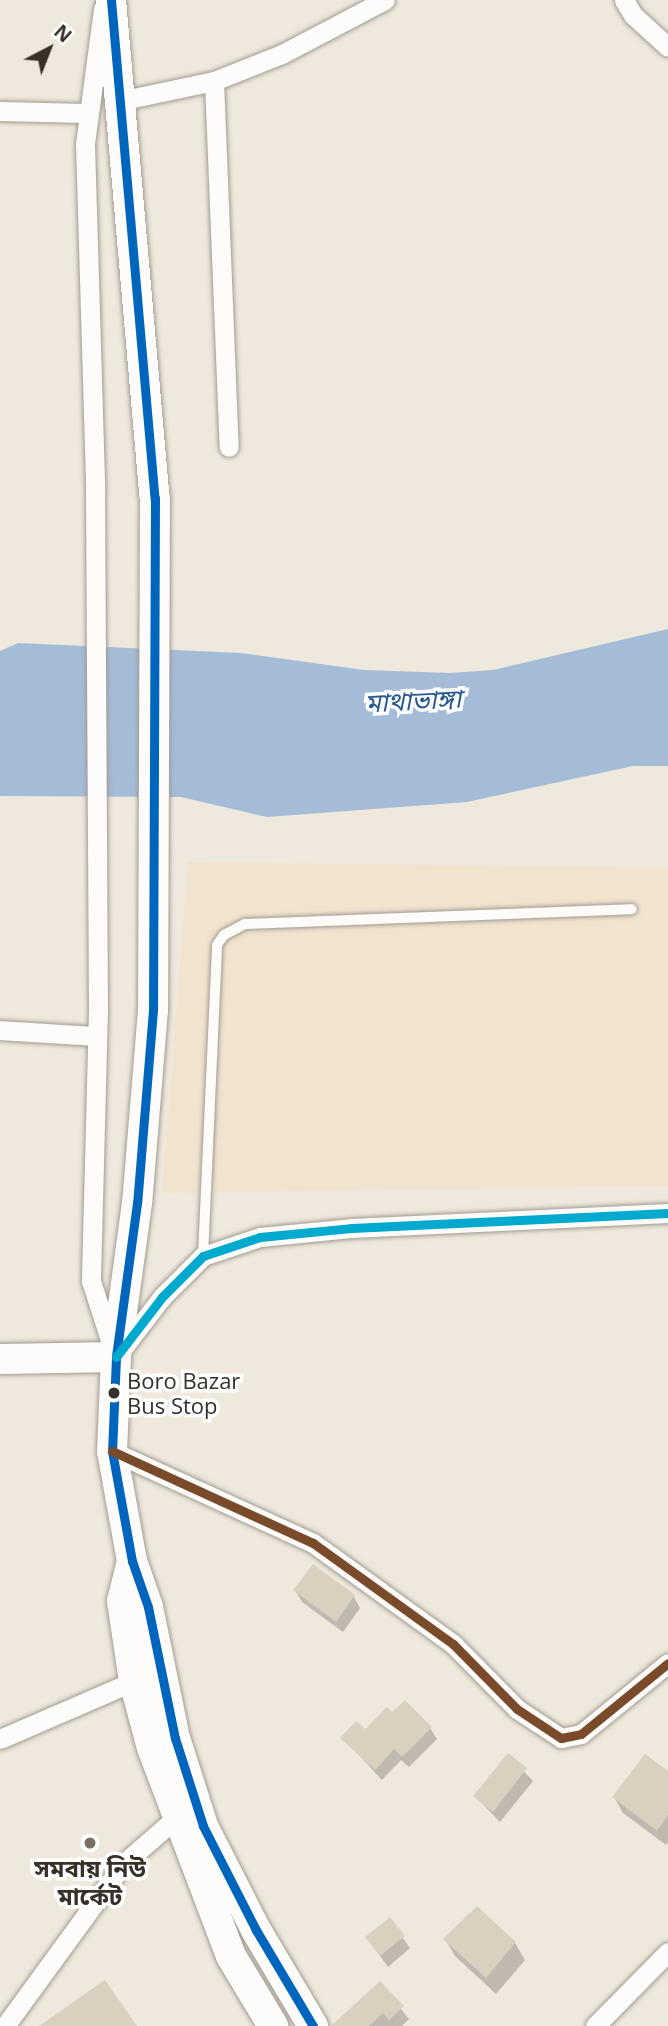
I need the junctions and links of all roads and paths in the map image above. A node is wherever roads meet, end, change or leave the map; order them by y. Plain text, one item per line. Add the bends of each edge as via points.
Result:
1 (104, 0) edge
2 (111, 0) edge
3 (384, 0) edge
4 (624, 0) edge
5 (668, 47) edge
6 (214, 81) junction
7 (119, 101) junction
8 (0, 111) edge
9 (86, 113) junction
10 (229, 447) dead end
11 (632, 909) dead end
12 (0, 1030) edge
13 (96, 1036) junction
14 (668, 1213) edge
15 (203, 1256) junction
16 (116, 1357) junction
17 (0, 1359) edge
18 (112, 1451) junction
19 (132, 1561) junction
20 (668, 1663) edge
21 (164, 1670) junction
22 (134, 1681) junction
23 (0, 1739) edge
24 (177, 1817) junction
25 (668, 1952) edge
26 (5, 2026) edge
27 (273, 2026) edge
28 (313, 2026) edge
29 (594, 2026) edge

1 - 9 street
2 - 7 main road
3 - 6 street via 282,54
4 - 5 street via 633,15
6 - 7 street
6 - 10 street
7 - 16 main road via 155,498 153,1010 137,1203
8 - 9 street
9 - 13 street via 95,491
11 - 15 lane via 245,924 223,934 217,945
12 - 13 street
13 - 16 street via 91,1281
14 - 15 street via 351,1228 260,1237
15 - 16 street via 162,1297
16 - 17 main road
16 - 18 main road
18 - 19 main road
18 - 20 street via 313,1543 443,1636 517,1709 561,1738 581,1734
19 - 21 main road
19 - 22 main road via 122,1601
21 - 22 street
21 - 28 main road via 175,1738 203,1826 256,1930
22 - 23 street
22 - 24 main road
24 - 26 street via 123,1864
24 - 27 main road via 230,1956
25 - 29 street

